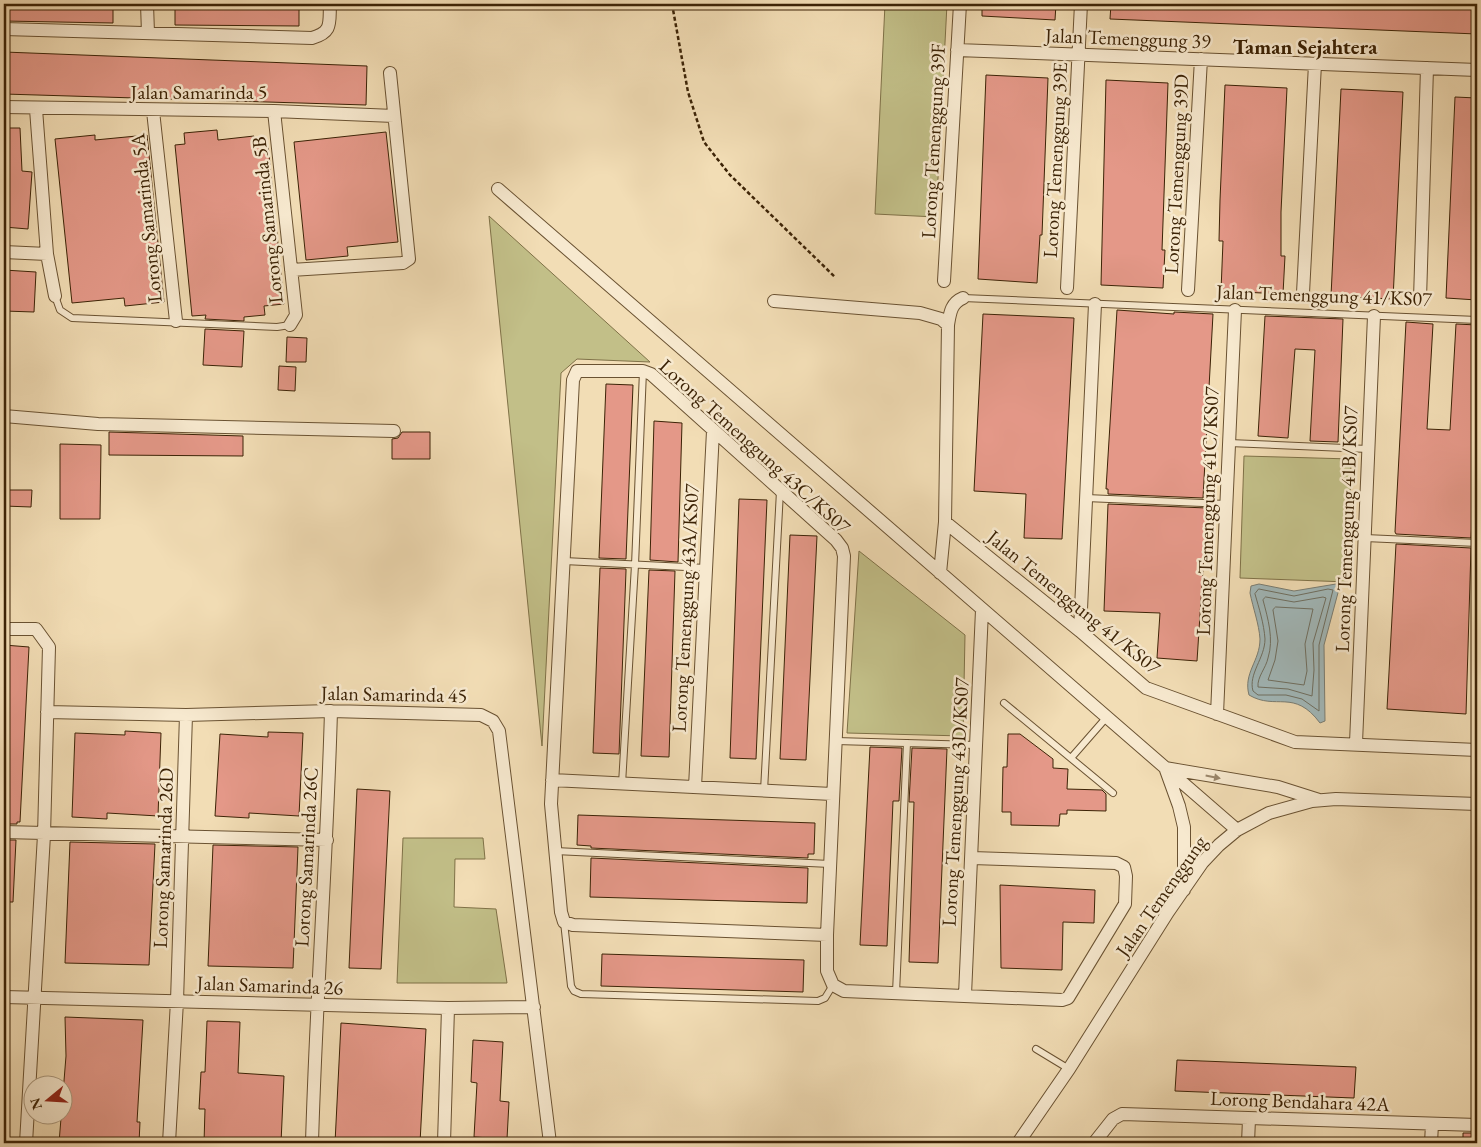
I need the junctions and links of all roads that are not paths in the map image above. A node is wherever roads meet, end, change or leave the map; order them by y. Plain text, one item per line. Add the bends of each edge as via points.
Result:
1 (147, 4) edge
2 (330, 4) edge
3 (960, 4) edge
4 (1081, 4) edge
5 (4, 29) edge
6 (148, 33) junction
7 (958, 50) junction
8 (1079, 54) junction
9 (1201, 59) junction
10 (1315, 64) junction
11 (1427, 68) junction
12 (1477, 70) edge
13 (390, 72) dead end
14 (4, 108) edge
15 (36, 109) junction
16 (153, 111) junction
17 (274, 111) junction
18 (394, 116) junction
19 (498, 189) dead end
20 (4, 252) edge
21 (47, 254) junction
22 (291, 270) junction
23 (944, 281) dead end
24 (1067, 288) dead end
25 (1188, 290) dead end
26 (1303, 293) dead end
27 (55, 296) joint
28 (963, 298) joint
29 (1420, 299) dead end
30 (774, 301) dead end
31 (1095, 304) junction
32 (1235, 310) junction
33 (1374, 316) junction
34 (1477, 320) edge
35 (176, 321) junction
36 (290, 325) joint
37 (948, 325) junction
38 (643, 371) junction
39 (4, 416) edge
40 (394, 431) dead end
41 (713, 432) junction
42 (1229, 443) junction
43 (1368, 449) junction
44 (780, 491) junction
45 (1086, 498) junction
46 (1226, 504) junction
47 (945, 522) junction
48 (1364, 538) junction
49 (1477, 543) edge
50 (564, 561) junction
51 (635, 565) junction
52 (706, 568) junction
53 (940, 573) junction
54 (982, 610) junction
55 (4, 628) edge
56 (1080, 630) junction
57 (1004, 703) dead end
58 (331, 711) junction
59 (47, 712) junction
60 (1218, 714) junction
61 (186, 716) junction
62 (1106, 718) junction
63 (836, 741) junction
64 (907, 743) junction
65 (1356, 743) junction
66 (976, 745) junction
67 (1477, 750) edge
68 (1071, 758) junction
69 (1165, 768) junction
70 (552, 780) junction
71 (622, 784) junction
72 (695, 787) junction
73 (764, 791) junction
74 (1113, 793) dead end
75 (832, 794) junction
76 (1322, 800) junction
77 (1477, 804) edge
78 (1237, 830) junction
79 (4, 832) edge
80 (44, 835) junction
81 (183, 835) junction
82 (327, 840) junction
83 (555, 851) junction
84 (972, 858) junction
85 (830, 864) junction
86 (1184, 890) junction
87 (564, 922) junction
88 (827, 935) junction
89 (833, 985) junction
90 (896, 993) junction
91 (965, 995) junction
92 (4, 997) edge
93 (33, 997) junction
94 (178, 1001) junction
95 (316, 1005) junction
96 (534, 1007) junction
97 (448, 1008) junction
98 (1036, 1049) dead end
99 (1069, 1069) junction
100 (1249, 1119) junction
101 (1432, 1124) junction
102 (1477, 1125) edge
103 (26, 1143) edge
104 (169, 1143) edge
105 (312, 1143) edge
106 (444, 1143) edge
107 (550, 1143) edge
108 (1018, 1143) edge
109 (1094, 1143) edge
110 (1248, 1143) edge
111 (1431, 1143) edge

1 - 6 street
2 - 6 street via 329,27 323,35 312,38
3 - 7 street, Lorong Temenggung 39F
4 - 8 street, Lorong Temenggung 39E
5 - 6 street
7 - 8 street, Jalan Temenggung 39
7 - 23 street, Lorong Temenggung 39F
8 - 9 street, Jalan Temenggung 39
8 - 24 street, Lorong Temenggung 39E
9 - 10 street, Jalan Temenggung 39
9 - 25 street, Lorong Temenggung 39D
10 - 11 street, Jalan Temenggung 39
10 - 26 street
11 - 12 street, Jalan Temenggung 39
11 - 29 street
13 - 18 street
14 - 15 street, Jalan Samarinda 5
15 - 16 street, Jalan Samarinda 5
15 - 21 street
16 - 17 street, Jalan Samarinda 5
16 - 35 street, Lorong Samarinda 5A
17 - 18 street, Jalan Samarinda 5
17 - 22 street, Lorong Samarinda 5B
18 - 22 street via 409,259 403,263
19 - 53 street
20 - 21 street
21 - 27 street
22 - 36 street, Lorong Samarinda 5B via 296,315
27 - 35 lane via 60,310 72,318
28 - 31 lane, Jalan Temenggung 41/KS07
28 - 37 street, Jalan Temenggung 41/KS07 via 951,310
30 - 37 street via 920,313 941,319
31 - 32 lane, Jalan Temenggung 41/KS07
31 - 45 street
32 - 33 lane, Jalan Temenggung 41/KS07
32 - 42 street, Lorong Temenggung 41C/KS07
33 - 34 lane, Jalan Temenggung 41/KS07
33 - 43 street, Lorong Temenggung 41B/KS07
35 - 36 lane
37 - 47 street, Jalan Temenggung 41/KS07
38 - 41 street, Lorong Temenggung 43C/KS07 via 651,374
38 - 50 street, Lorong Temenggung 43C/KS07 via 584,369 577,371 573,380
38 - 51 lane
39 - 40 street via 98,424
41 - 44 street, Lorong Temenggung 43C/KS07
41 - 52 street, Lorong Temenggung 43A/KS07
42 - 43 lane
42 - 46 street, Lorong Temenggung 41C/KS07
43 - 48 street, Lorong Temenggung 41B/KS07
44 - 63 street, Lorong Temenggung 43C/KS07 via 836,540 844,556
44 - 73 lane
45 - 46 lane
45 - 56 street
46 - 60 street, Lorong Temenggung 41C/KS07
47 - 53 street, Jalan Temenggung 41/KS07
47 - 56 street, Jalan Temenggung 41/KS07
48 - 49 lane
48 - 65 street, Lorong Temenggung 41B/KS07
50 - 51 lane
50 - 70 street, Lorong Temenggung 43C/KS07
51 - 52 lane
51 - 71 lane
52 - 72 street, Lorong Temenggung 43A/KS07
53 - 54 street
54 - 62 street
54 - 66 street, Lorong Temenggung 43D/KS07
55 - 59 street via 36,629 49,647
56 - 60 street, Jalan Temenggung 41/KS07 via 1146,688
57 - 68 lane
58 - 61 street, Jalan Samarinda 45
58 - 82 street, Lorong Samarinda 26C
58 - 96 street, Jalan Samarinda 45 via 480,715 493,721 499,731
59 - 61 street, Jalan Samarinda 45
59 - 80 street
60 - 65 street, Jalan Temenggung 41/KS07 via 1295,742
61 - 81 street, Lorong Samarinda 26D
62 - 68 lane
62 - 69 street
63 - 64 lane
63 - 75 street, Lorong Temenggung 43C/KS07
64 - 66 lane
64 - 90 lane
65 - 67 street, Jalan Temenggung 41/KS07
66 - 84 street, Lorong Temenggung 43D/KS07
68 - 74 lane
69 -> 76 street via 1278,787
69 - 78 street
69 - 86 street via 1184,827
70 - 71 street
70 - 83 street, Lorong Temenggung 43C/KS07
71 - 72 street
72 - 73 street
73 - 75 street
75 - 85 street, Lorong Temenggung 43C/KS07
76 - 77 street, Jalan Temenggung
76 - 78 street, Jalan Temenggung via 1287,806
78 - 86 street, Jalan Temenggung via 1202,863
79 - 80 street
80 - 81 street
80 - 93 street
81 - 82 street
81 - 94 street, Lorong Samarinda 26D
82 - 95 street, Lorong Samarinda 26C
83 - 85 lane
83 - 87 street, Lorong Temenggung 43C/KS07
84 - 91 street, Lorong Temenggung 43D/KS07
84 - 91 street via 1116,862 1124,867 1126,876 1125,904 1068,998
85 - 88 street, Lorong Temenggung 43C/KS07
86 - 99 street, Jalan Temenggung
87 - 88 street via 573,925
87 - 89 lane via 571,986 581,994 818,1001 825,998
88 - 89 street, Lorong Temenggung 43C/KS07 via 827,970
89 - 90 street via 844,991
90 - 91 street
92 - 93 street, Jalan Samarinda 26
93 - 94 street, Jalan Samarinda 26
93 - 103 street
94 - 95 street, Jalan Samarinda 26
94 - 104 street, Lorong Samarinda 26D
95 - 97 street, Jalan Samarinda 26
95 - 105 street, Lorong Samarinda 26C
96 - 97 street, Jalan Samarinda 26
96 - 107 street, Jalan Samarinda 45
97 - 106 street
98 - 99 lane
99 - 108 street, Jalan Temenggung
100 - 101 street, Lorong Bendahara 42A
100 - 109 street, Lorong Bendahara 42A via 1122,1114 1113,1119
100 - 110 street
101 - 102 street, Lorong Bendahara 42A
101 - 111 street

